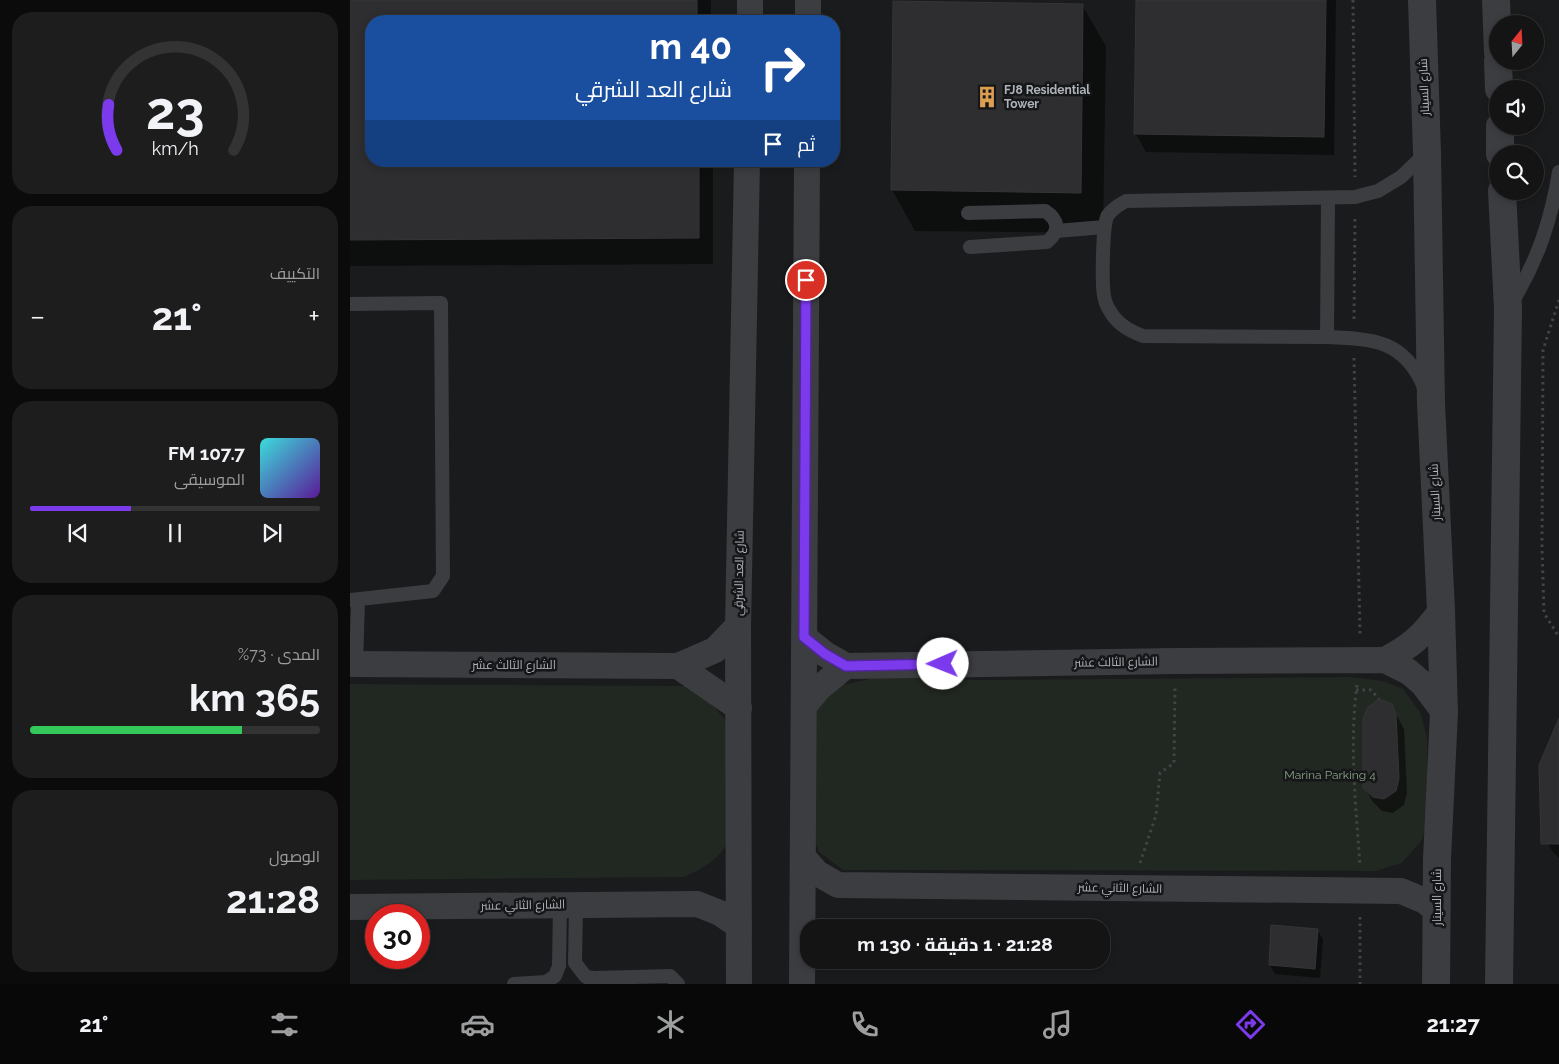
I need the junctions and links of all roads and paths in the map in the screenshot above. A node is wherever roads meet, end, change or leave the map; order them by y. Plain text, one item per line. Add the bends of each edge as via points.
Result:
1 (750, 0) edge
2 (808, 0) edge
3 (1353, 0) edge
4 (1422, 0) edge
5 (1496, 0) edge
6 (750, 15) edge
7 (808, 15) edge
8 (1497, 15) edge
9 (1427, 153) junction
10 (747, 167) edge
11 (807, 167) edge
12 (1559, 172) edge
13 (1355, 197) junction
14 (1328, 198) junction
15 (1502, 200) edge
16 (968, 213) dead end
17 (1104, 227) junction
18 (1056, 231) junction
19 (970, 247) dead end
20 (1559, 300) edge
21 (350, 304) edge
22 (1508, 309) junction
23 (1327, 336) junction
24 (1354, 338) junction
25 (1431, 403) junction
26 (354, 600) edge
27 (1441, 610) junction
28 (738, 626) junction
29 (804, 637) junction
30 (1559, 637) edge
31 (1373, 660) junction
32 (1175, 661) junction
33 (353, 664) edge
34 (678, 666) junction
35 (846, 666) junction
36 (1356, 690) junction
37 (1379, 699) dead end
38 (804, 706) junction
39 (739, 708) junction
40 (1444, 712) junction
41 (803, 857) junction
42 (1437, 859) junction
43 (1139, 866) dead end
44 (738, 870) junction
45 (838, 885) junction
46 (1362, 891) junction
47 (1401, 892) junction
48 (696, 904) junction
49 (568, 905) junction
50 (350, 907) edge
51 (1437, 910) junction
52 (803, 919) edge
53 (804, 919) edge
54 (739, 926) junction
55 (802, 969) edge
56 (514, 984) edge
57 (678, 984) edge
58 (739, 984) edge
59 (802, 984) edge
60 (1360, 984) edge
61 (1436, 984) edge
62 (1499, 984) edge

1 - 6 street
2 - 7 street
3 - 13 path
4 - 9 street, شارع السينار
5 - 8 street
9 - 13 lane via 1401,177 1378,191
9 - 25 street, شارع السينار
10 - 28 street, شارع العد الشرقي
11 - 29 street
12 - 22 lane via 1546,230 1523,284
13 - 14 lane
13 - 24 path
14 - 17 lane via 1126,201 1107,216
14 - 23 lane
15 - 22 street
16 - 18 lane via 1045,211 1056,223
17 - 18 lane
17 - 23 lane via 1104,295 1117,322 1129,331 1143,336
18 - 19 lane via 1047,242
20 - 30 path via 1543,350 1542,527 1544,613
21 - 26 lane via 441,303 443,576 433,591
22 - 62 street
23 - 24 lane
24 - 25 lane via 1381,343 1403,354 1418,374
24 - 31 path
25 - 27 street, شارع السينار
26 - 33 lane
27 - 31 street, الشارع الثالث عشر via 1409,647
27 - 40 street, شارع السينار
28 - 34 street, الشارع الثالث عشر via 715,650
28 - 39 street, شارع العد الشرقي
29 - 35 street
29 - 38 street
31 - 32 street, الشارع الثالث عشر
31 - 36 path
31 - 40 street, الشارع الثالث عشر via 1409,672 1423,684
32 - 35 street, الشارع الثالث عشر
32 - 43 path via 1174,763 1160,773 1156,815
33 - 34 street, الشارع الثالث عشر
34 - 39 street
35 - 38 street via 819,688
36 - 37 path via 1371,690
36 - 46 path via 1354,786
38 - 41 street
39 - 44 street, شارع العد الشرقي
40 - 42 street, شارع السينار
41 - 45 street via 818,873
41 - 52 street
42 - 47 street via 1425,876
42 - 51 street, شارع السينار
44 - 48 street, الشارع الثاني عشر via 725,888
44 - 54 street, شارع العد الشرقي
45 - 46 street, الشارع الثاني عشر
45 - 53 street via 811,907
46 - 47 street, الشارع الثاني عشر
46 - 60 path
47 - 51 street, الشارع الثاني عشر via 1425,901
48 - 49 street, الشارع الثاني عشر
48 - 54 street, الشارع الثاني عشر via 720,913
49 - 50 street, الشارع الثاني عشر
49 - 56 lane via 555,976 546,982
49 - 57 lane via 574,963 586,977 670,976
51 - 61 street, شارع السينار
54 - 58 street, شارع العد الشرقي
55 - 59 street

